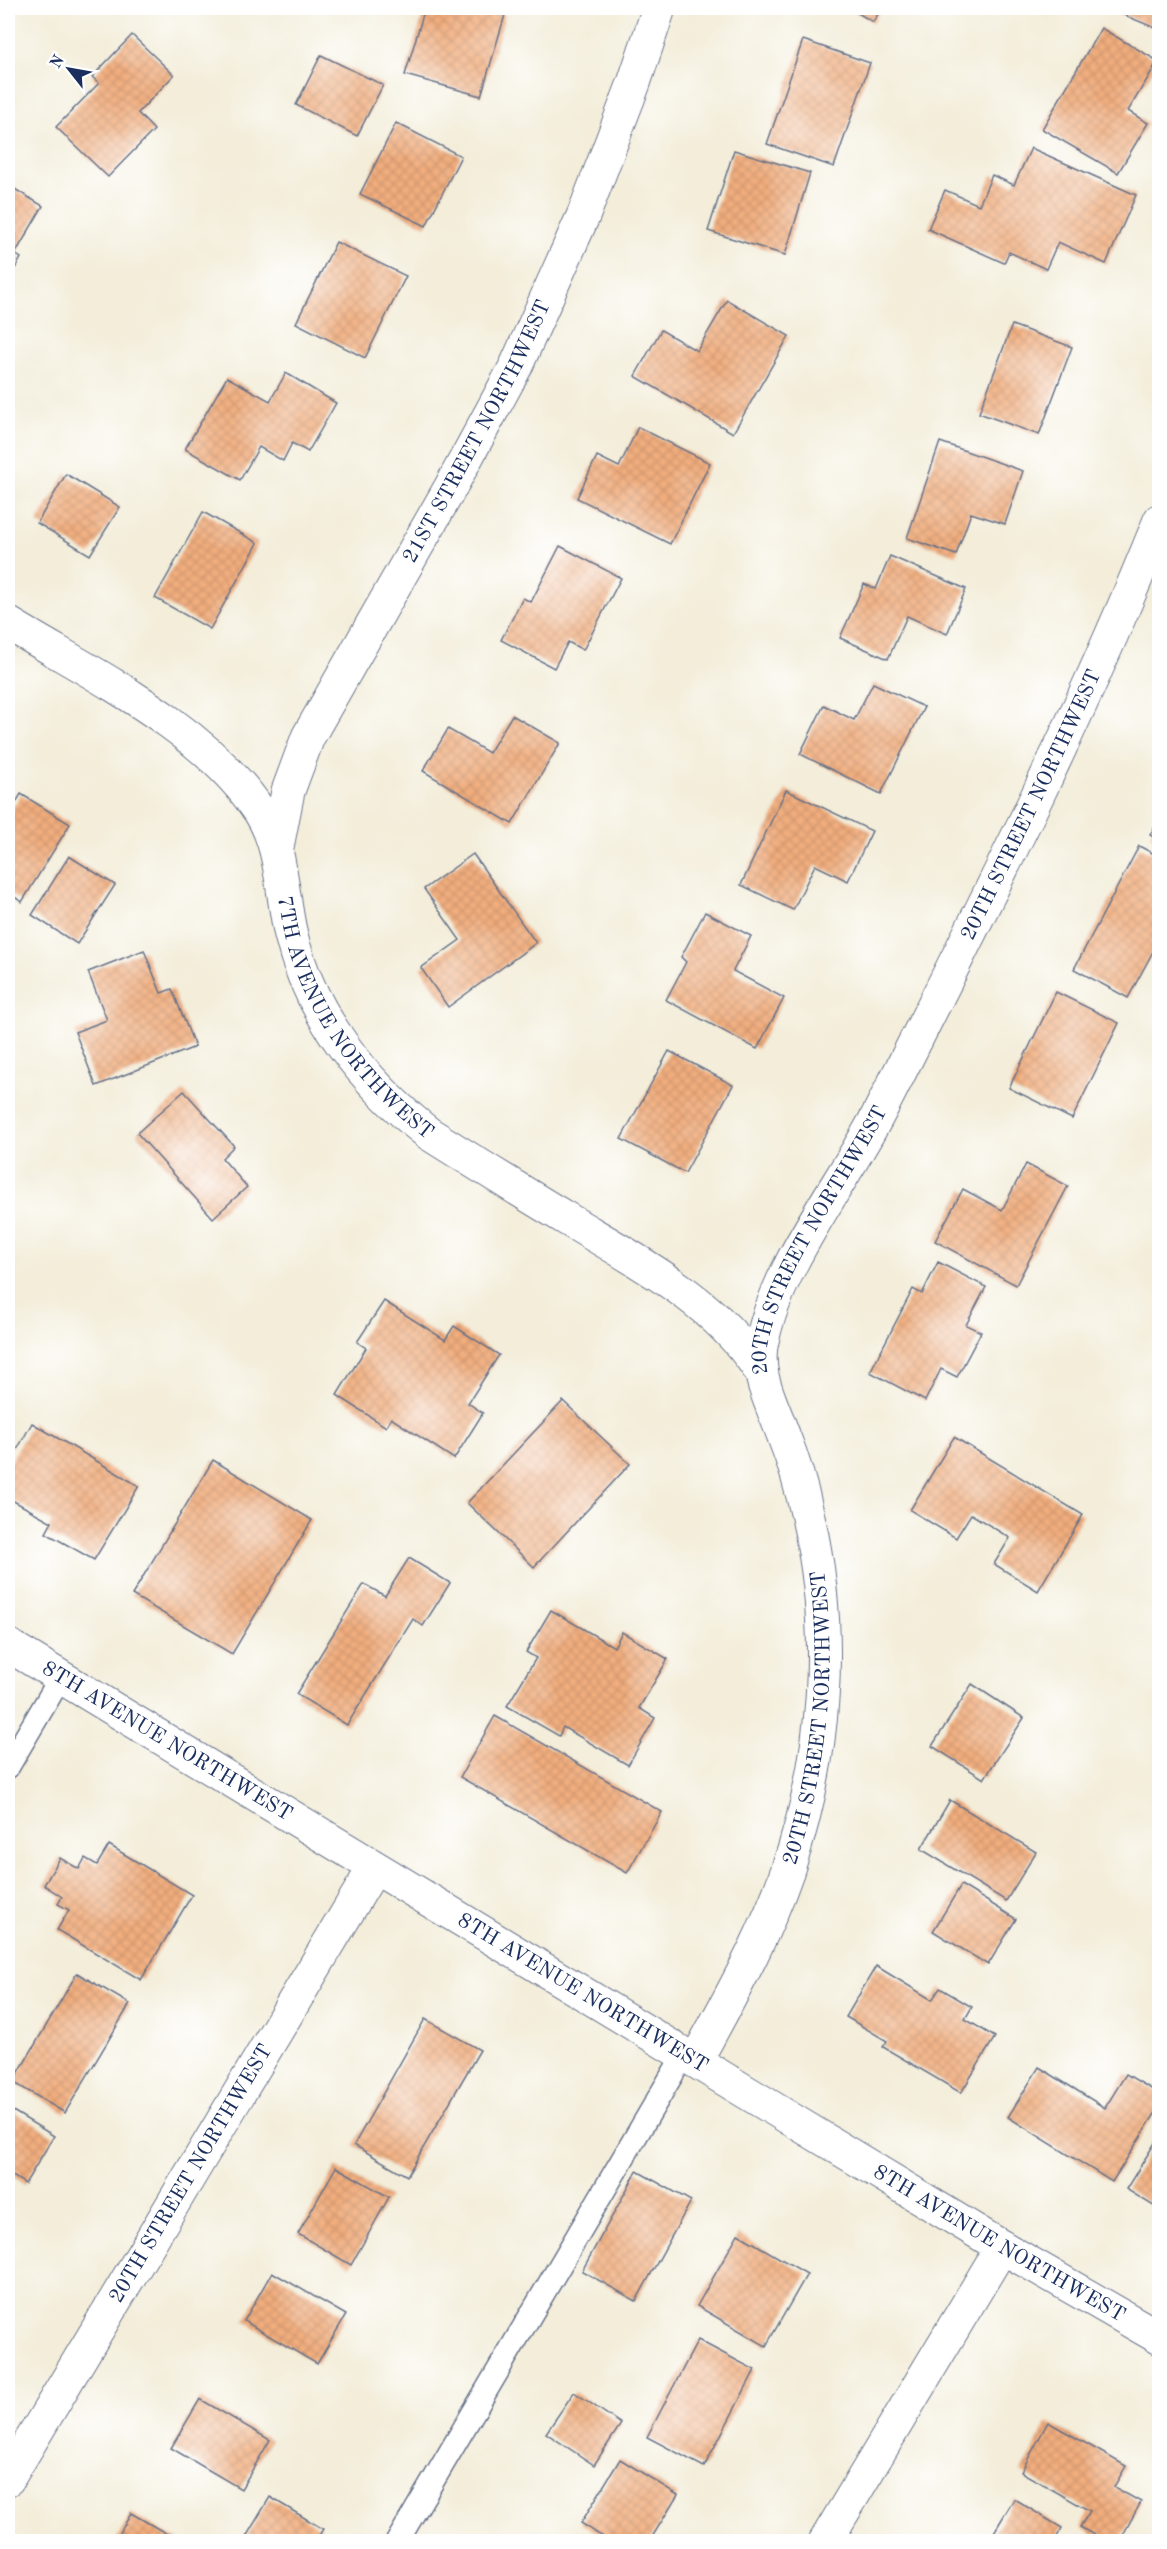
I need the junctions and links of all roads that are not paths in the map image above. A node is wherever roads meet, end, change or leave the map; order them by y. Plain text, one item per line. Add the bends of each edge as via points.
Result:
1 (659, 8) edge
2 (1160, 520) edge
3 (8, 623) edge
4 (277, 847) junction
5 (759, 1369) junction
6 (8, 1646) edge
7 (61, 1677) junction
8 (8, 1767) edge
9 (374, 1868) junction
10 (691, 2057) junction
11 (1002, 2247) junction
12 (1160, 2338) edge
13 (8, 2479) edge
14 (397, 2541) edge
15 (825, 2541) edge

1 - 4 street, 21ST STREET NORTHWEST via 584,214 516,366 308,737 288,791
2 - 5 street, 20TH STREET NORTHWEST via 1128,599 957,960 875,1121 790,1268 768,1318 760,1345
3 - 4 street, 7TH AVENUE NORTHWEST via 171,723 208,752 260,813
4 - 5 street, 7TH AVENUE NORTHWEST via 292,937 311,991 368,1079 399,1111 428,1133 667,1280 722,1322
5 - 10 street, 20TH STREET NORTHWEST via 786,1441 810,1529 823,1600 825,1659 821,1700 807,1803 786,1873 750,1958
6 - 7 street, 8TH AVENUE NORTHWEST
7 - 8 lane
7 - 9 street, 8TH AVENUE NORTHWEST
9 - 10 street, 8TH AVENUE NORTHWEST
9 - 13 street, 20TH STREET NORTHWEST
10 - 11 street, 8TH AVENUE NORTHWEST
10 - 14 lane
11 - 12 street, 8TH AVENUE NORTHWEST
11 - 15 street

